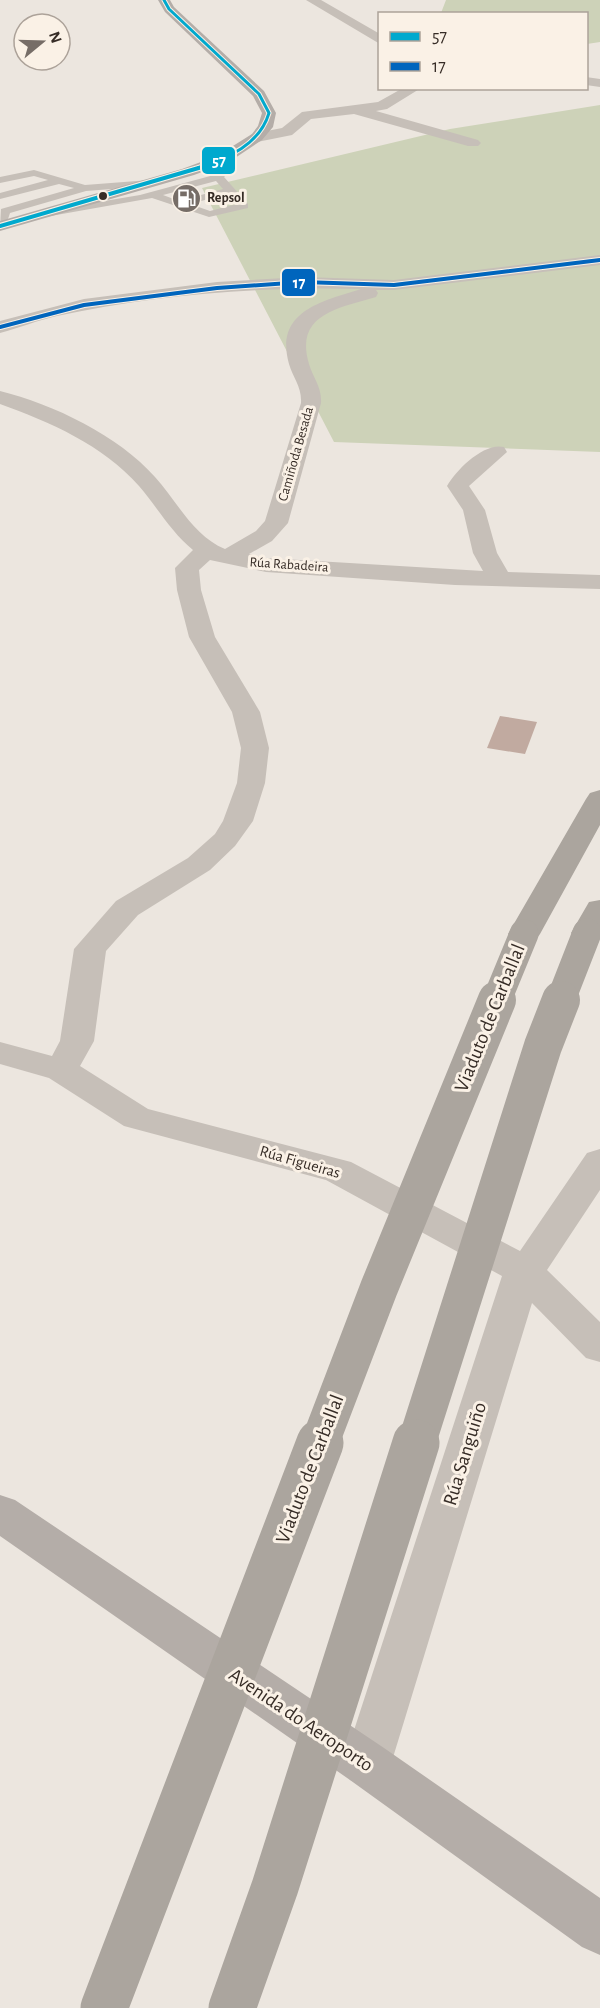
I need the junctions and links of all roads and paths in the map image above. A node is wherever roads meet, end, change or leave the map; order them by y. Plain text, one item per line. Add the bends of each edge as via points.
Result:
1 (164, 0) edge
2 (312, 0) edge
3 (378, 39) edge
4 (410, 90) edge
5 (357, 111) junction
6 (257, 137) junction
7 (473, 143) dead end
8 (223, 159) junction
9 (218, 177) junction
10 (0, 180) edge
11 (58, 180) junction
12 (85, 188) junction
13 (151, 189) junction
14 (230, 190) junction
15 (0, 198) edge
16 (178, 205) junction
17 (25, 212) junction
18 (0, 226) edge
19 (600, 260) edge
20 (394, 285) junction
21 (0, 327) edge
22 (0, 397) edge
23 (496, 452) dead end
24 (217, 554) junction
25 (500, 580) junction
26 (600, 582) edge
27 (600, 799) edge
28 (593, 921) edge
29 (0, 1053) edge
30 (61, 1070) junction
31 (600, 1162) edge
32 (523, 1270) junction
33 (600, 1347) edge
34 (0, 1513) edge
35 (367, 1764) junction
36 (600, 1929) edge
37 (104, 2008) edge
38 (232, 2008) edge

1 - 6 main road via 264,100 268,121
2 - 3 street
4 - 5 street via 382,106
5 - 6 street via 307,116 287,132
5 - 7 street
6 - 8 main road
8 - 9 lane via 225,171
8 - 13 main road
9 - 13 lane
9 - 14 lane
10 - 11 lane via 34,173
11 - 12 lane
11 - 15 lane
12 - 13 lane
12 - 17 lane
13 - 16 lane
13 - 17 main road
14 - 16 lane
14 - 16 lane via 244,206 208,214
15 - 17 lane
17 - 18 main road
19 - 20 street
20 - 21 street via 303,282 217,288 84,305
20 - 24 street, Camiñoda Besada via 309,314 300,326 296,345 299,364 312,387 311,403 276,523 264,536
22 - 24 street via 58,418 120,457 146,480 176,520
23 - 25 street via 458,486 474,510 485,553
24 - 25 street, Rúa Rabadeira via 266,565
24 - 30 street, Camiñoda Besada via 187,568 189,590 202,637 246,712 255,748 251,783 238,821 225,840 199,864 127,908 90,949 77,1041
25 - 26 street, Rúa Rabadeira
27 - 37 highway, Viaduto de Carballal, bridge via 524,934 379,1288
28 - 38 highway, bridge via 543,1046 275,1887
29 - 30 street, Rúa Figueiras
30 - 32 street, Rúa Figueiras via 136,1118 338,1171
31 - 32 street, Rúa Sanguiño
32 - 33 street, Rúa Figueiras
32 - 35 street, Rúa Sanguiño
34 - 35 main road, Avenida do Aeroporto
35 - 36 main road, Avenida do Aeroporto

